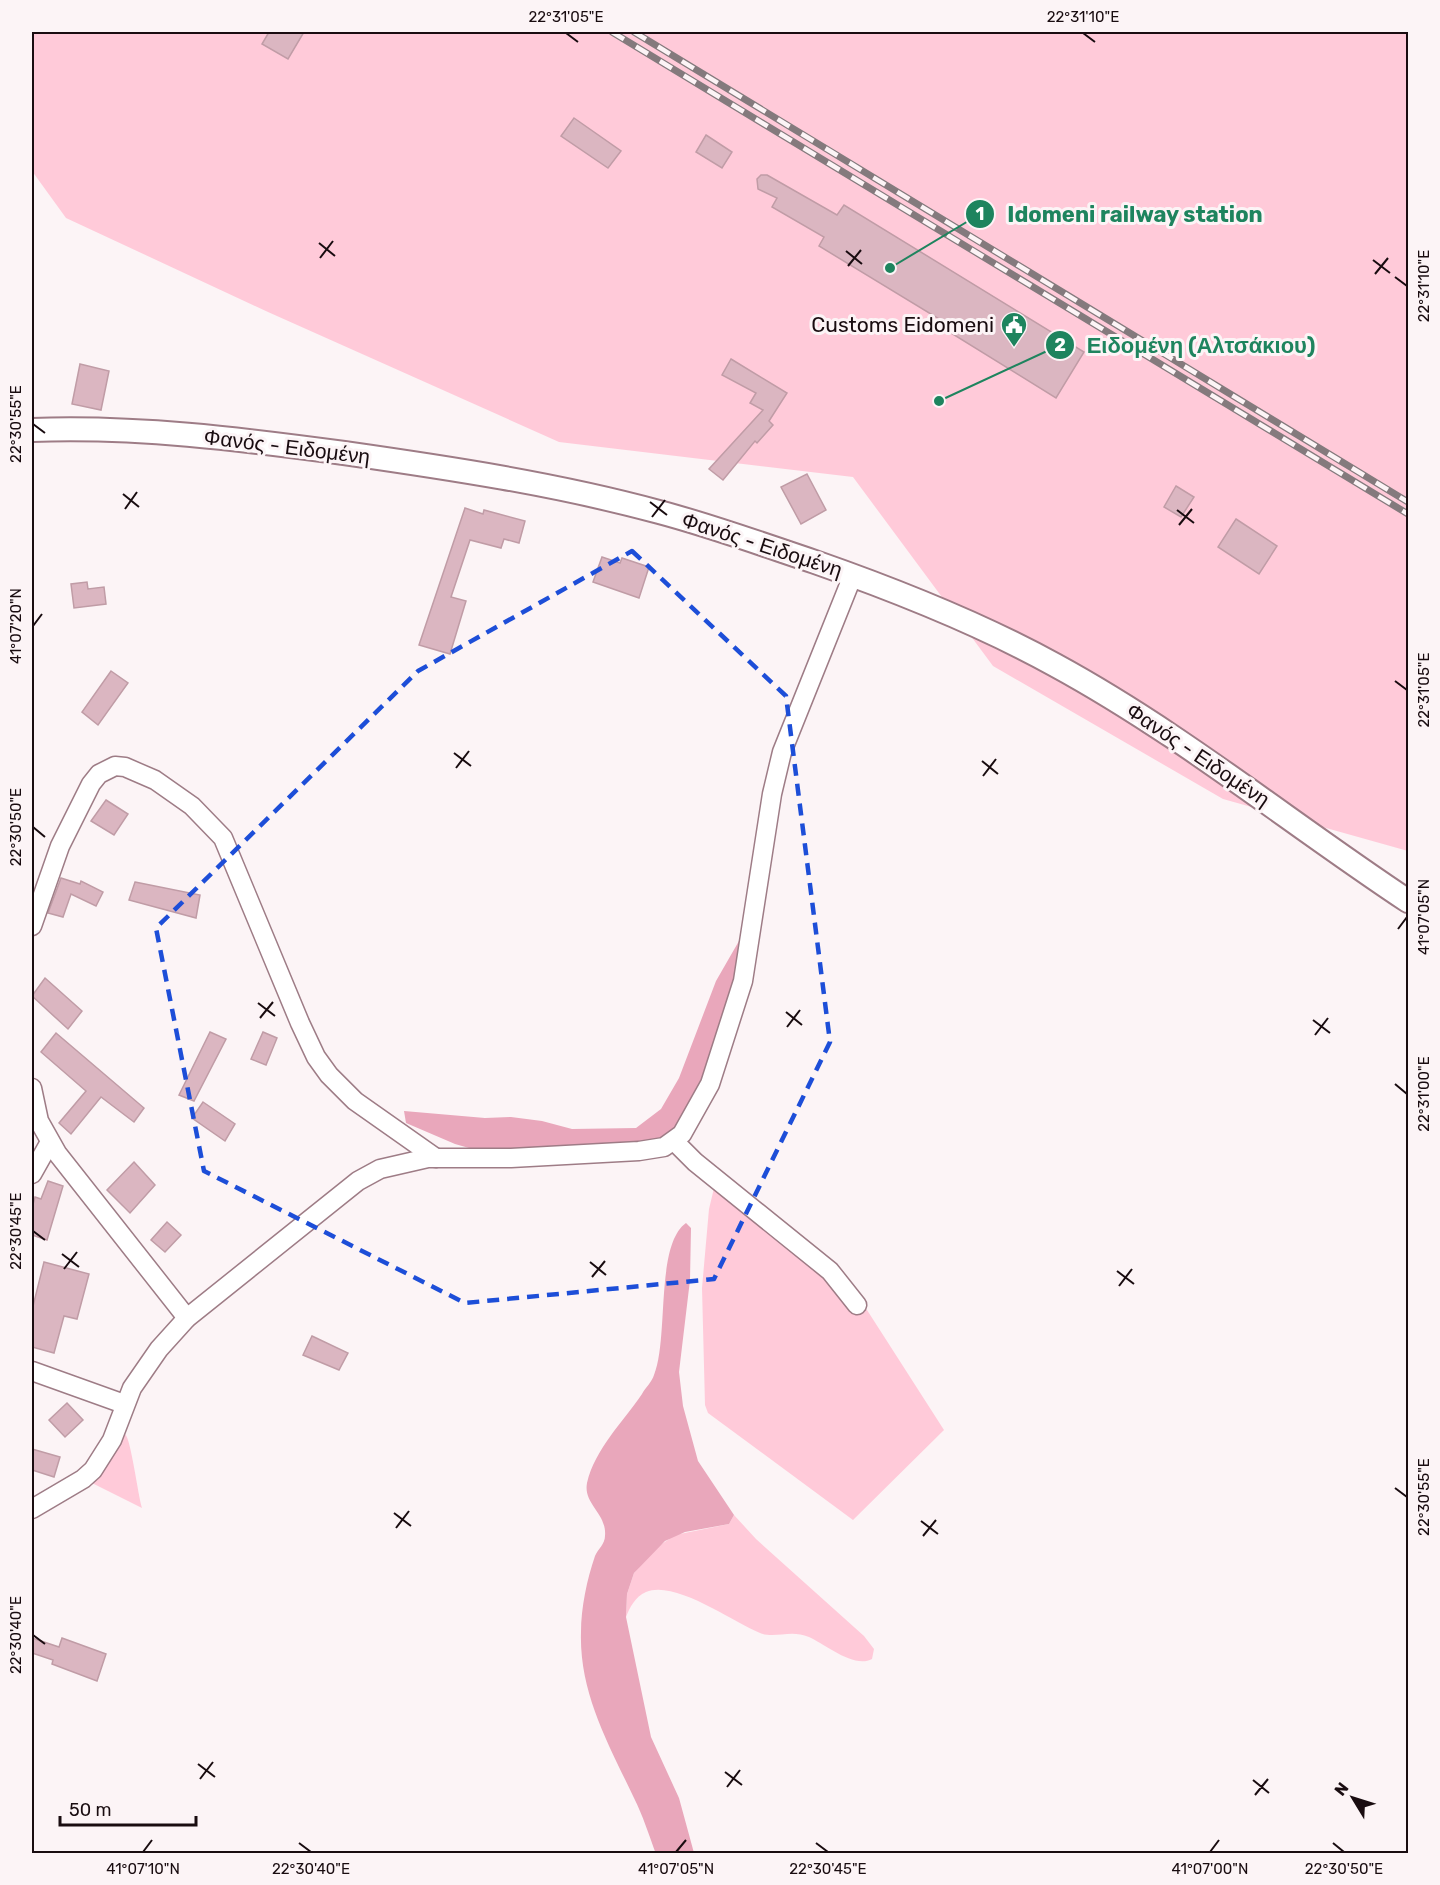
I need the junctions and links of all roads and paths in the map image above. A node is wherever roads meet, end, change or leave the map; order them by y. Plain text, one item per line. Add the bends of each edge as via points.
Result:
1 (32, 430) edge
2 (853, 575) junction
3 (1408, 901) edge
4 (32, 926) edge
5 (32, 1088) edge
6 (50, 1142) junction
7 (675, 1142) junction
8 (436, 1158) junction
9 (32, 1174) edge
10 (857, 1305) dead end
11 (187, 1318) junction
12 (32, 1371) edge
13 (124, 1404) junction
14 (32, 1509) edge

1 - 2 street, Φανός - Ειδομένη via 141,430 267,443 525,483 658,512
2 - 3 street, Φανός - Ειδομένη via 1011,641 1113,698 1267,800
2 - 7 street via 802,698 777,771 750,946 730,1026 700,1105
4 - 8 street via 60,846 99,774 115,766 125,767 155,780 192,806 223,838 300,1023 329,1075 355,1101
5 - 6 street via 39,1121
6 - 9 street
6 - 11 street
7 - 8 street via 639,1151 599,1154
7 - 10 street via 830,1271
8 - 11 street via 401,1162 358,1181
11 - 13 street via 149,1362
12 - 13 street
13 - 14 street via 112,1440 93,1470

